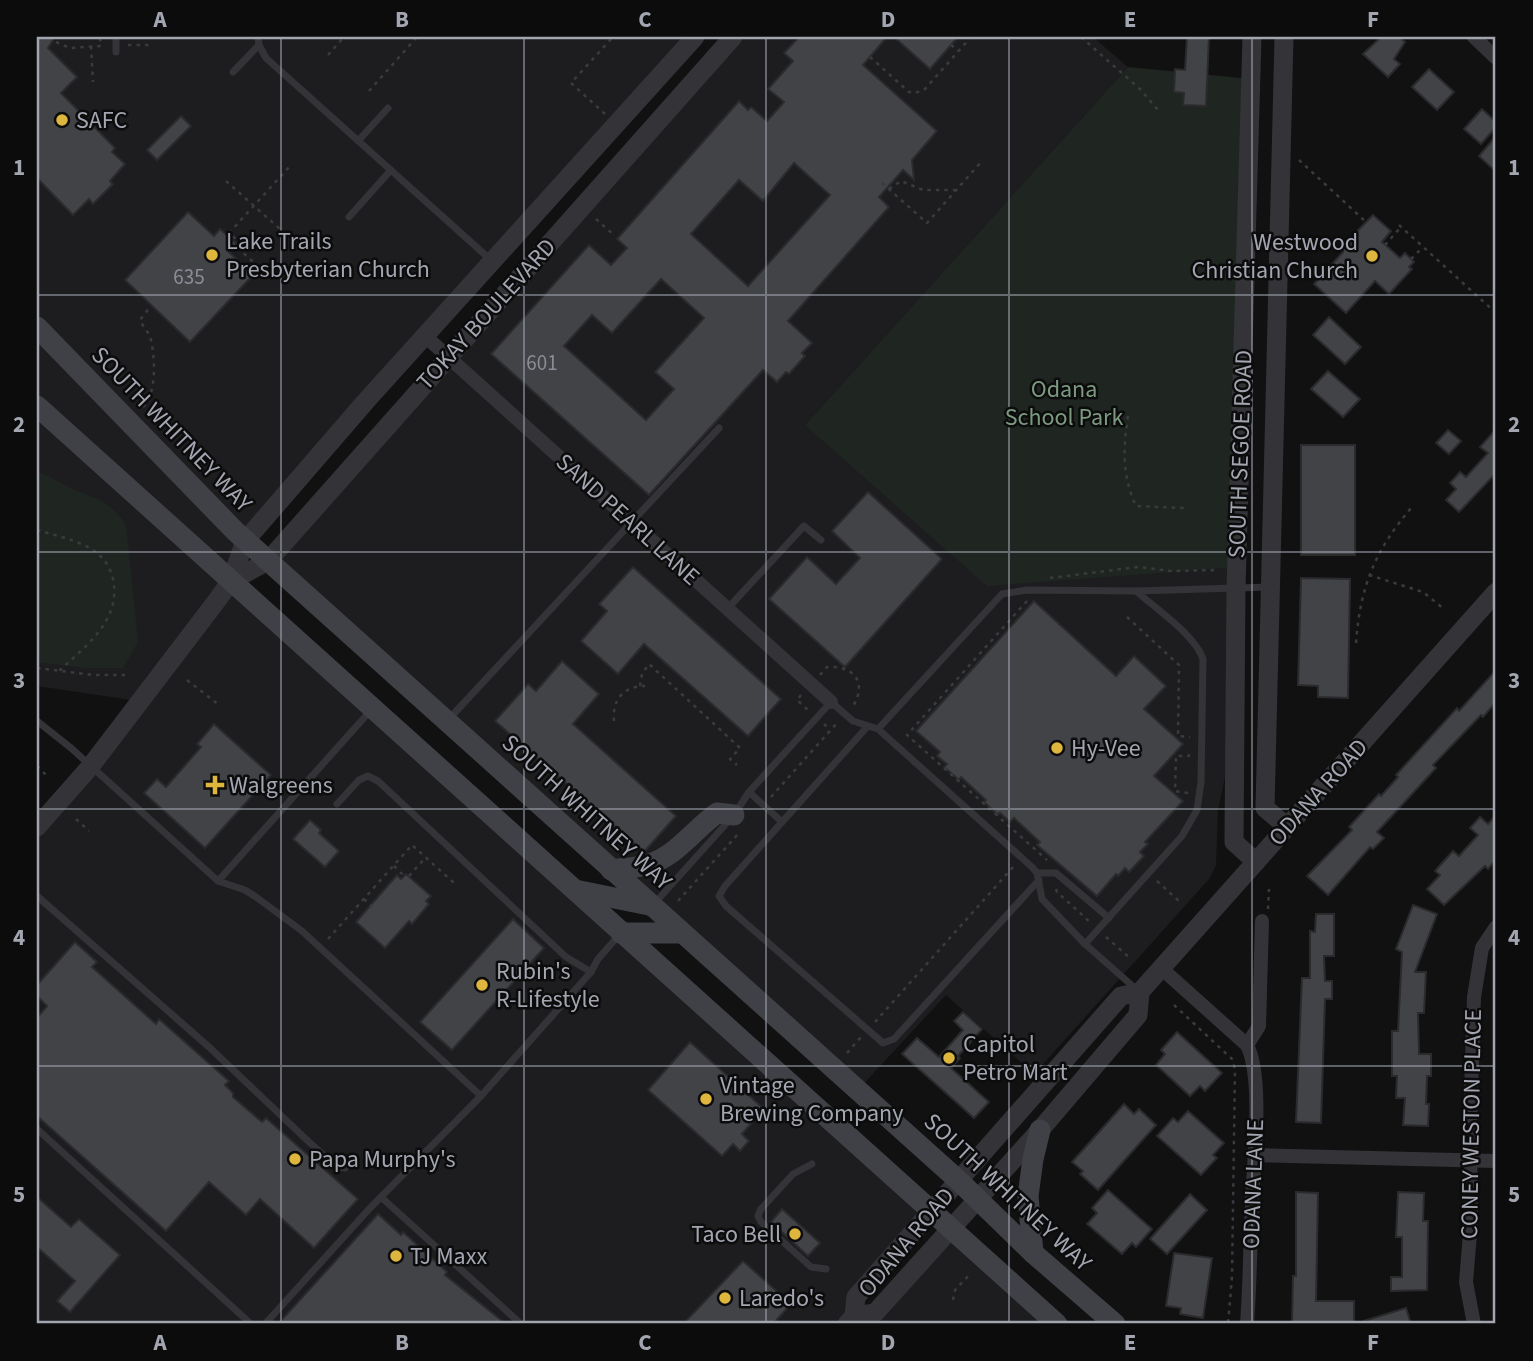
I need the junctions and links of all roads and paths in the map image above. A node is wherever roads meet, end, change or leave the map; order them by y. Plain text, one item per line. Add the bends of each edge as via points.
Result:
1 (100, 37) edge
2 (116, 37) edge
3 (344, 37) edge
4 (417, 37) edge
5 (610, 37) edge
6 (695, 37) edge
7 (733, 37) edge
8 (971, 37) edge
9 (1081, 37) edge
10 (1252, 37) edge
11 (1284, 37) edge
12 (1474, 37) edge
13 (258, 41) edge
14 (56, 42) dead end
15 (951, 45) dead end
16 (91, 47) junction
17 (959, 51) junction
18 (116, 52) dead end
19 (328, 55) dead end
20 (870, 57) dead end
21 (1496, 58) edge
22 (233, 72) dead end
23 (93, 82) dead end
24 (369, 91) dead end
25 (388, 108) dead end
26 (1158, 110) dead end
27 (605, 114) dead end
28 (358, 141) junction
29 (1298, 159) dead end
30 (982, 161) dead end
31 (291, 165) dead end
32 (391, 170) junction
33 (226, 181) dead end
34 (882, 183) dead end
35 (889, 188) junction
36 (957, 190) junction
37 (254, 206) junction
38 (591, 214) dead end
39 (349, 217) dead end
40 (1366, 222) dead end
41 (280, 229) dead end
42 (615, 236) dead end
43 (1385, 245) dead end
44 (1423, 247) junction
45 (1411, 259) dead end
46 (493, 262) junction
47 (258, 267) dead end
48 (150, 307) dead end
49 (1496, 313) edge
50 (37, 327) edge
51 (425, 336) junction
52 (448, 356) junction
53 (37, 406) edge
54 (144, 407) dead end
55 (1128, 416) dead end
56 (719, 428) dead end
57 (1184, 508) dead end
58 (1412, 508) dead end
59 (631, 522) junction
60 (37, 530) edge
61 (821, 540) dead end
62 (245, 541) junction
63 (268, 561) junction
64 (1221, 570) dead end
65 (1369, 575) junction
66 (231, 581) junction
67 (1271, 587) junction
68 (1236, 588) junction
69 (1027, 590) junction
70 (1136, 591) junction
71 (1496, 592) edge
72 (728, 608) junction
73 (1444, 609) dead end
74 (1127, 617) dead end
75 (1356, 643) dead end
76 (37, 667) edge
77 (58, 672) junction
78 (125, 675) dead end
79 (187, 680) dead end
80 (640, 686) junction
81 (645, 686) dead end
82 (831, 702) junction
83 (219, 705) dead end
84 (372, 709) junction
85 (37, 720) edge
86 (447, 721) junction
87 (614, 721) dead end
88 (867, 727) junction
89 (45, 728) junction
90 (878, 729) junction
91 (37, 732) edge
92 (907, 735) dead end
93 (737, 765) dead end
94 (37, 766) edge
95 (90, 767) junction
96 (41, 770) junction
97 (37, 774) edge
98 (48, 777) dead end
99 (749, 792) junction
100 (1187, 802) dead end
101 (337, 804) dead end
102 (734, 814) junction
103 (76, 819) dead end
104 (782, 822) junction
105 (37, 827) edge
106 (1287, 827) junction
107 (89, 831) dead end
108 (426, 858) junction
109 (1256, 862) junction
110 (394, 866) junction
111 (1014, 866) dead end
112 (611, 870) junction
113 (1148, 874) junction
114 (404, 876) dead end
115 (409, 876) dead end
116 (1038, 877) junction
117 (218, 881) junction
118 (454, 883) dead end
119 (573, 889) junction
120 (37, 896) edge
121 (364, 899) junction
122 (1180, 902) dead end
123 (652, 906) junction
124 (375, 908) dead end
125 (1099, 909) junction
126 (1109, 918) junction
127 (1088, 920) dead end
128 (1262, 921) dead end
129 (1496, 927) edge
130 (621, 933) junction
131 (682, 933) junction
132 (1085, 944) junction
133 (321, 948) junction
134 (1161, 968) junction
135 (591, 972) junction
136 (1140, 992) junction
137 (1174, 1005) dead end
138 (867, 1031) junction
139 (1247, 1045) junction
140 (847, 1053) dead end
141 (481, 1096) junction
142 (37, 1129) edge
143 (1040, 1130) junction
144 (1254, 1155) junction
145 (1472, 1159) junction
146 (1496, 1161) edge
147 (812, 1164) dead end
148 (345, 1168) dead end
149 (958, 1180) junction
150 (381, 1197) junction
151 (977, 1200) junction
152 (931, 1211) junction
153 (951, 1230) junction
154 (1033, 1253) junction
155 (826, 1269) dead end
156 (971, 1273) dead end
157 (953, 1300) dead end
158 (850, 1320) edge
159 (251, 1324) edge
160 (265, 1324) edge
161 (521, 1324) edge
162 (1057, 1324) edge
163 (1115, 1324) edge
164 (1228, 1324) edge
165 (1247, 1324) edge
166 (1474, 1324) edge

1 - 16 path via 100,46
2 - 18 lane
3 - 19 path
4 - 24 path
5 - 27 path via 571,83
6 - 46 street, TOKAY BOULEVARD
7 - 52 street, TOKAY BOULEVARD
8 - 17 path
9 - 26 path
10 - 68 street, SOUTH SEGOE ROAD
11 - 67 street, SOUTH SEGOE ROAD
12 - 21 street
13 - 22 lane
13 - 28 lane via 267,58
14 - 16 path via 70,48
15 - 17 path
16 - 23 path
17 - 20 path via 925,89 915,93
25 - 28 lane
28 - 32 lane
29 - 40 path
30 - 36 path
31 - 37 path
32 - 39 lane
32 - 46 lane
33 - 37 path
34 - 35 path
35 - 36 path via 901,181 923,190
35 - 36 path via 927,223
37 - 41 path
37 - 47 path via 229,233
38 - 42 path
43 - 44 path via 1400,226
44 - 45 path
44 - 49 path
46 - 51 street, TOKAY BOULEVARD
48 - 54 path via 141,320 150,338 152,360 152,387
50 - 62 main road, SOUTH WHITNEY WAY
51 - 52 street, SAND PEARL LANE
51 - 62 street, TOKAY BOULEVARD
52 - 59 street, SAND PEARL LANE
52 - 63 street, TOKAY BOULEVARD
53 - 66 main road
55 - 57 path via 1124,460 1136,506
56 - 59 lane
58 - 65 path via 1378,553
59 - 72 street, SAND PEARL LANE
59 - 86 lane
60 - 77 path via 89,548 108,564 113,578 113,609 104,626
61 - 72 lane via 804,526
62 - 63 main road, SOUTH WHITNEY WAY
62 - 66 street, TOKAY BOULEVARD
63 - 66 street, TOKAY BOULEVARD
63 - 86 main road, SOUTH WHITNEY WAY
64 - 69 path via 1138,567 1026,580
65 - 73 path via 1423,592
65 - 75 path
66 - 84 main road
66 - 95 street, TOKAY BOULEVARD
67 - 68 lane
67 - 106 street, SOUTH SEGOE ROAD via 1265,808
68 - 70 lane
68 - 109 street, SOUTH SEGOE ROAD via 1233,834 1234,842
69 - 70 lane
69 - 90 lane via 1002,594
69 - 92 path via 1027,603
70 - 113 lane via 1197,646 1204,668 1197,810 1182,836
71 - 106 street, ODANA ROAD
72 - 82 street, SAND PEARL LANE
74 - 100 path via 1179,665 1178,736 1190,737 1189,756 1176,756 1175,791 1189,793
76 - 77 path
77 - 78 path
79 - 83 path
80 - 81 path
80 - 87 path via 619,698 613,709
80 - 93 path via 649,664 740,748 730,759
82 - 88 lane
82 - 99 lane
84 - 117 lane
84 - 119 main road
85 - 89 lane
86 - 112 main road, SOUTH WHITNEY WAY
88 - 90 lane
88 - 104 lane
89 - 91 lane
89 - 95 lane
90 - 116 lane via 1004,840
94 - 96 path
95 - 105 street, TOKAY BOULEVARD
95 - 117 lane
96 - 97 path
96 - 98 path
99 - 102 lane
99 - 104 lane
101 - 135 lane via 359,780 368,776 378,781 566,957
102 - 112 main road via 717,813 657,862
102 - 123 lane
103 - 107 path
104 - 138 lane via 724,886 721,901
106 - 109 street, ODANA ROAD
108 - 110 path via 412,845
108 - 115 path
108 - 118 path
109 - 134 street, ODANA ROAD
110 - 114 path
110 - 121 path
111 - 138 path
112 - 123 main road, SOUTH WHITNEY WAY
113 - 122 path
113 - 126 lane
116 - 125 lane via 1056,873
116 - 132 lane via 1042,899
116 - 138 lane via 894,1039 883,1043
117 - 133 lane via 256,897
119 - 123 main road
119 - 130 main road
120 - 148 lane via 337,1167
121 - 124 path
121 - 133 path
123 - 131 main road, SOUTH WHITNEY WAY
125 - 126 lane
125 - 127 path
126 - 132 lane
128 - 139 street via 1259,1026
129 - 145 street, CONEY WESTON PLACE via 1482,948 1474,997
130 - 131 main road
130 - 135 lane
130 - 152 main road
131 - 149 main road, SOUTH WHITNEY WAY
132 - 136 lane
133 - 141 lane
134 - 136 street, ODANA ROAD
134 - 139 street
135 - 141 lane
136 - 143 street, ODANA ROAD via 1138,1015
136 - 149 street, ODANA ROAD via 1121,996
137 - 164 path via 1232,1059 1235,1069
138 - 140 path
139 - 144 street, ODANA LANE via 1255,1072
141 - 150 lane
142 - 159 lane
143 - 151 street, ODANA ROAD
143 - 154 main road via 1028,1196
144 - 145 street
144 - 165 street, ODANA LANE
145 - 146 street
145 - 166 street, CONEY WESTON PLACE via 1466,1282
147 - 155 lane via 793,1174 758,1216 811,1267
149 - 151 main road, SOUTH WHITNEY WAY
149 - 152 street, ODANA ROAD
150 - 160 lane
150 - 161 lane
151 - 153 street, ODANA ROAD
151 - 154 main road, SOUTH WHITNEY WAY
152 - 153 main road
152 - 158 street, ODANA ROAD via 856,1297
153 - 158 street, ODANA ROAD via 875,1313
153 - 162 main road
154 - 163 main road, SOUTH WHITNEY WAY
156 - 157 path via 955,1290

